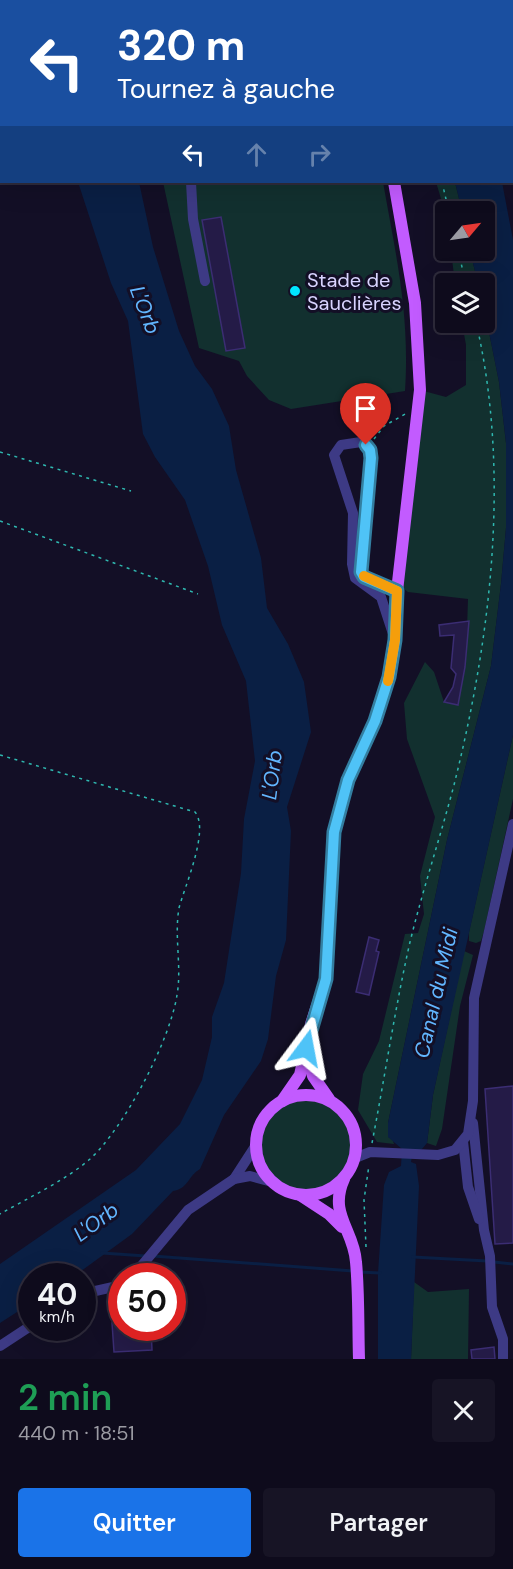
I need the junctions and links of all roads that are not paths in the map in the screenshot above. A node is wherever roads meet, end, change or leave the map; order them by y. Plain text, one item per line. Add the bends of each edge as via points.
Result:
1 (191, 183) edge
2 (394, 183) edge
3 (205, 281) dead end
4 (397, 591) junction
5 (395, 640) junction
6 (513, 824) edge
7 (306, 1048) junction
8 (282, 1101) junction
9 (332, 1102) junction
10 (472, 1114) junction
11 (463, 1141) junction
12 (256, 1145) junction
13 (355, 1158) junction
14 (346, 1176) junction
15 (234, 1179) junction
16 (272, 1182) junction
17 (300, 1195) junction
18 (484, 1230) junction
19 (346, 1231) junction
20 (144, 1263) edge
21 (18, 1334) edge
22 (503, 1340) junction
23 (0, 1346) edge
24 (513, 1356) edge
25 (359, 1359) edge
26 (503, 1359) edge

1 - 3 street via 193,219
2 - 4 main road via 415,303 420,390
4 - 5 main road
4 - 5 street via 361,572 371,458 368,447 361,442 348,442 334,455 353,513 355,578 381,597
5 - 7 main road via 389,677 375,721 348,780 334,832 326,979
6 - 10 street via 474,998
7 - 8 main road via 300,1075
7 - 9 main road via 313,1076
8 - 9 main road via 313,1095
8 - 12 main road via 261,1122
9 - 13 main road via 351,1123
10 - 11 street
10 - 18 street
11 - 13 street via 455,1150 438,1155 370,1152
11 - 18 street via 468,1187
12 - 15 street
12 - 16 main road via 261,1167
13 - 14 main road
14 - 17 main road via 322,1193
14 - 19 main road via 338,1200
15 - 16 street via 250,1176
15 - 20 street via 188,1210
16 - 17 main road
17 - 19 main road
18 - 22 street via 490,1256 493,1312
19 - 25 main road via 357,1263
21 - 23 street
22 - 24 street
22 - 26 street

